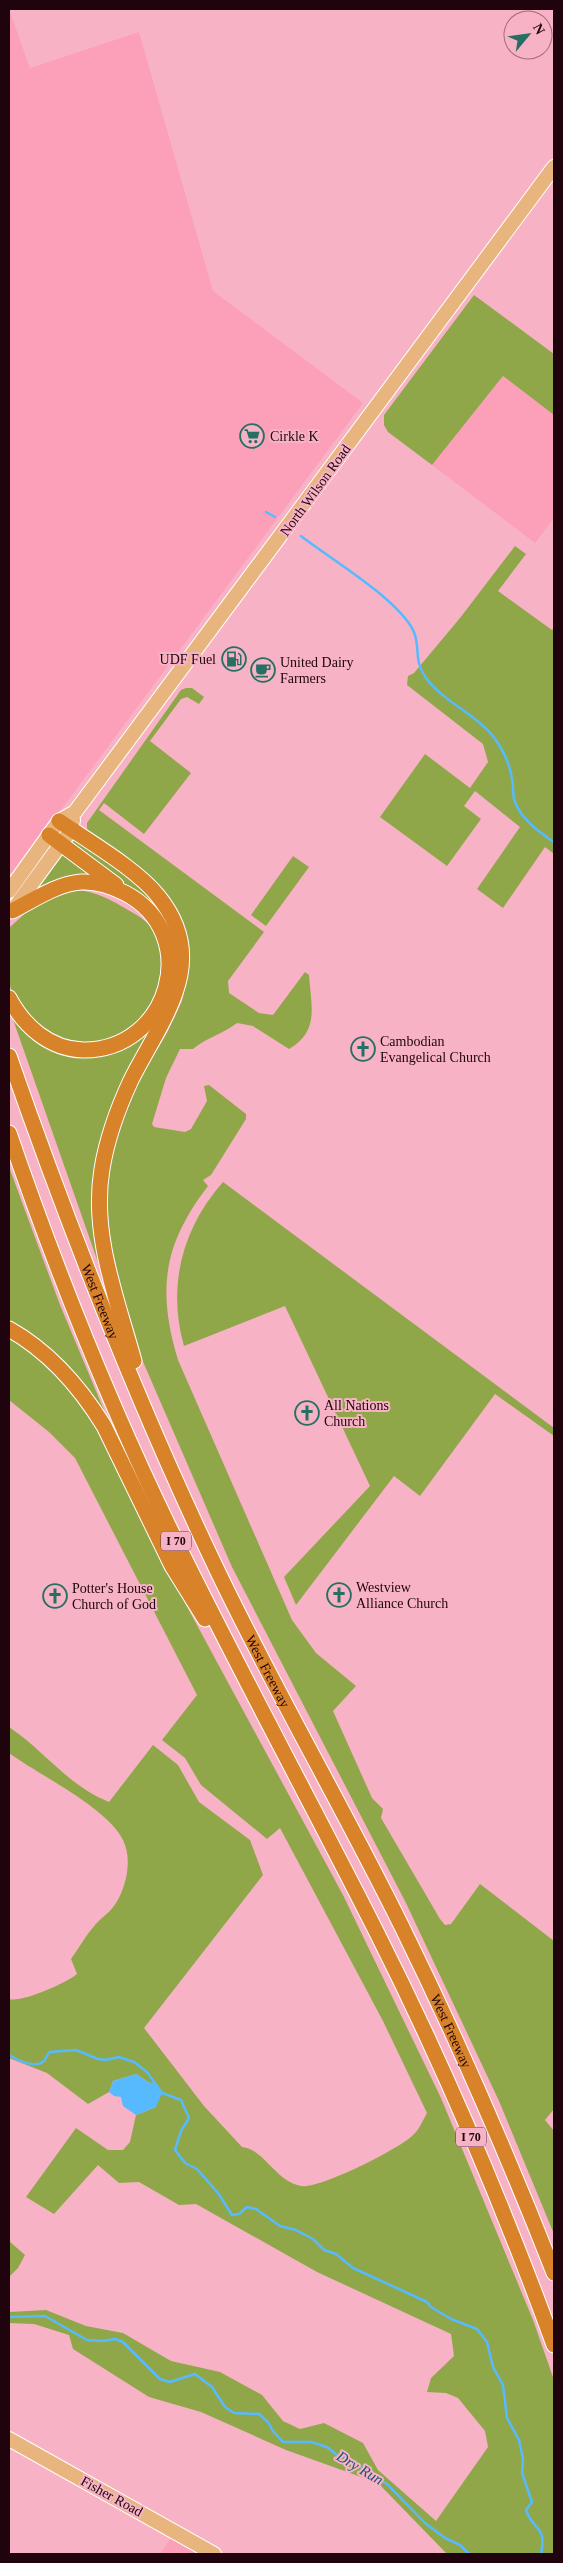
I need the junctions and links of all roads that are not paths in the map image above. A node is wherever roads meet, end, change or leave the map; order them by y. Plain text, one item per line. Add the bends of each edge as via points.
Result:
1 (554, 166) edge
2 (65, 825) junction
3 (49, 835) junction
4 (62, 844) junction
5 (9, 891) edge
6 (132, 897) junction
7 (10, 914) edge
8 (9, 998) edge
9 (9, 1056) edge
10 (9, 1133) edge
11 (9, 1329) edge
12 (150, 1423) junction
13 (260, 1711) junction
14 (554, 2273) edge
15 (554, 2345) edge
16 (9, 2439) edge
17 (214, 2554) edge

1 - 2 main road, North Wilson Road
2 - 3 main road, North Wilson Road
2 - 4 main road, North Wilson Road
2 - 12 highway via 137,876 159,896 174,925 180,948 180,982 172,1006 123,1098 110,1133 102,1170 101,1228 106,1258
3 - 4 highway
3 - 5 main road, North Wilson Road
4 - 6 highway
4 - 7 main road, North Wilson Road
6 - 7 highway via 98,883 82,882 50,891
6 - 8 highway via 159,926 168,953 164,998 142,1028 112,1045 89,1050 63,1047 35,1032 24,1022
9 - 12 highway, West Freeway / I 70 via 71,1226
10 - 13 highway, West Freeway / I 70 via 117,1413 168,1526
11 - 13 highway via 58,1366 91,1405 172,1566
12 - 14 highway, West Freeway / I 70 via 218,1572 424,1973 520,2185
13 - 15 highway, West Freeway / I 70 via 402,1985 486,2170
16 - 17 main road, Fisher Road

